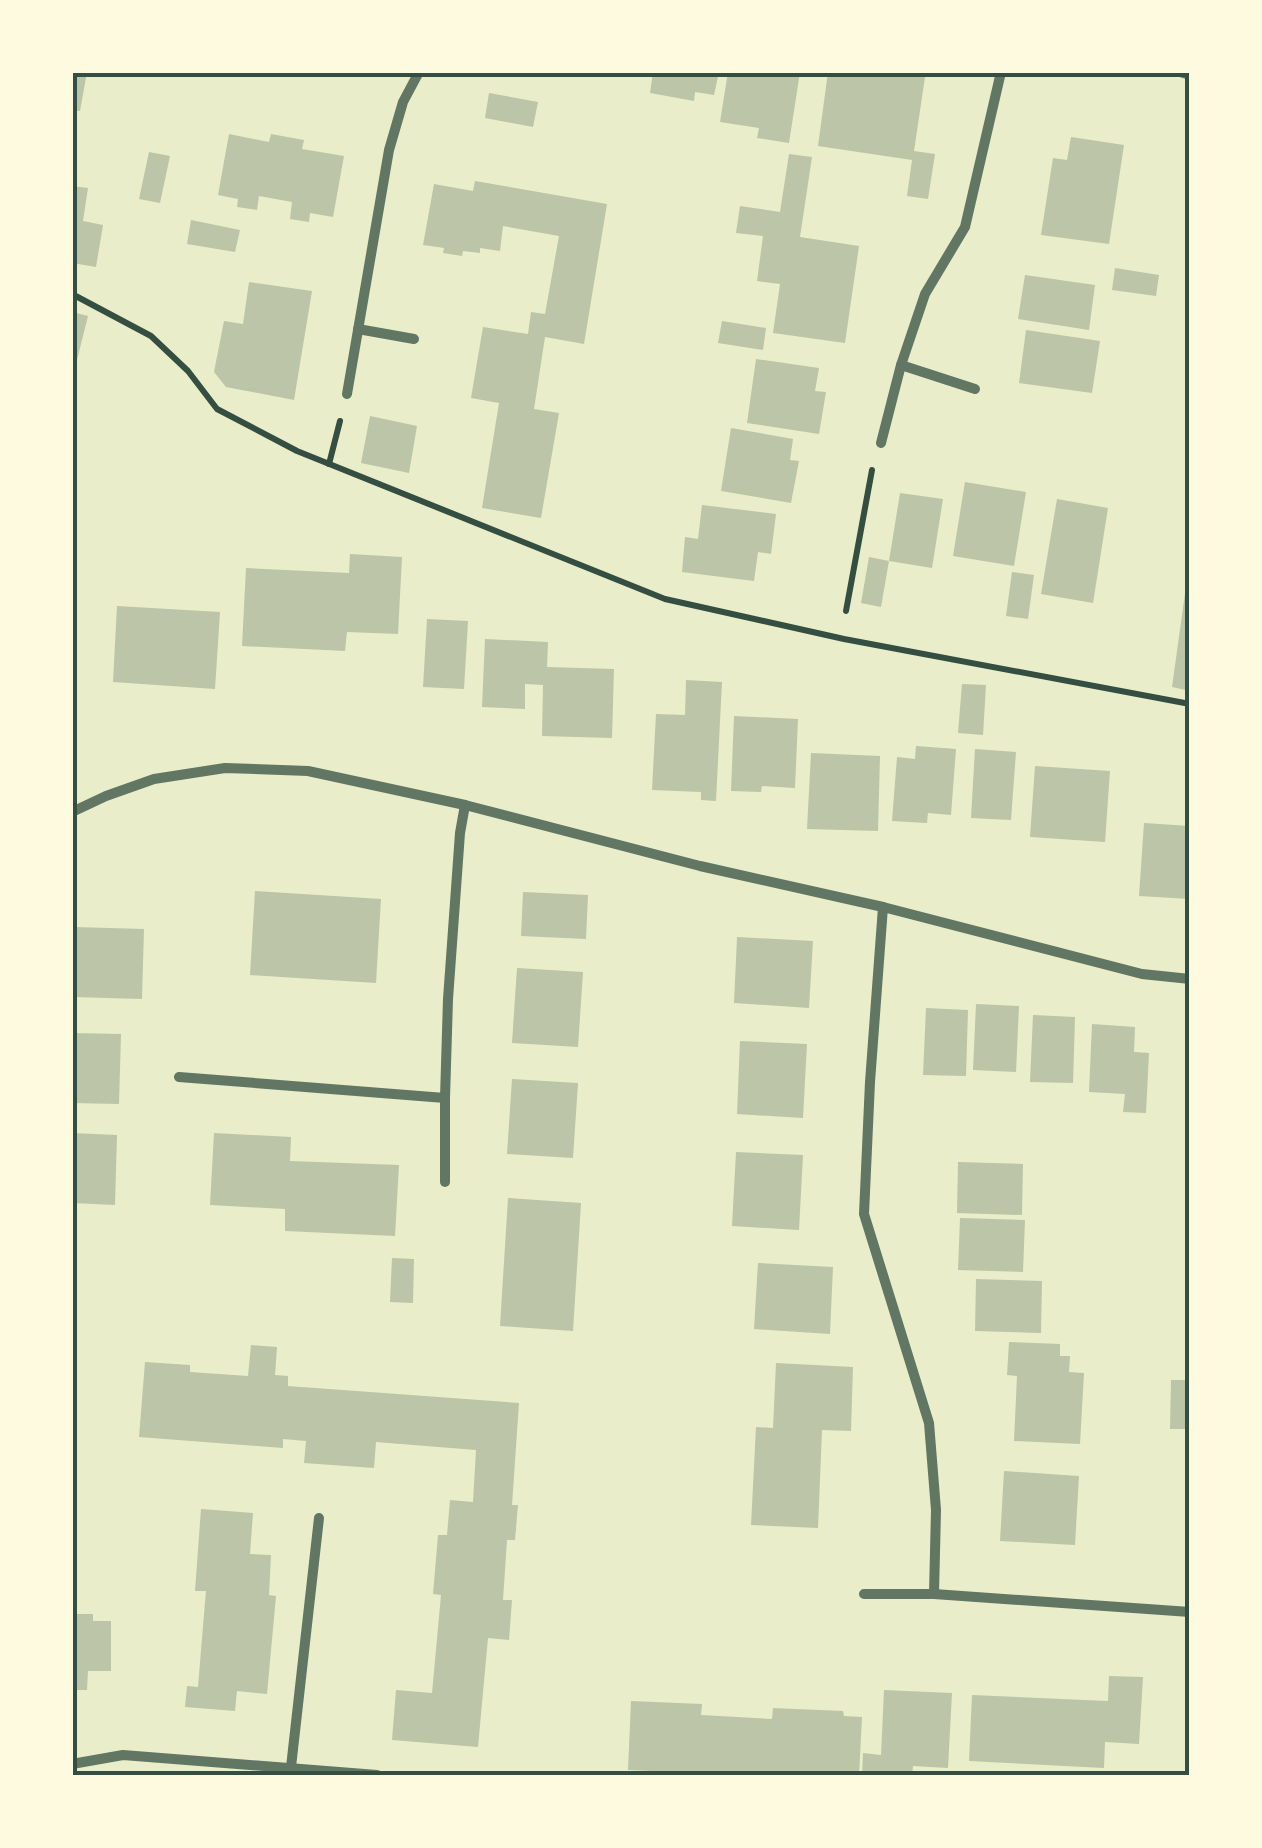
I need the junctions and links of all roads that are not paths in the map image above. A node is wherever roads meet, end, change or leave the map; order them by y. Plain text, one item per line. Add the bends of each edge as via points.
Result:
1 (419, 72) edge
2 (1001, 72) edge
3 (1180, 72) edge
4 (1190, 75) edge
5 (358, 329) junction
6 (414, 339) dead end
7 (901, 365) junction
8 (975, 388) dead end
9 (347, 394) road end
10 (882, 443) road end
11 (465, 805) junction
12 (72, 812) edge
13 (883, 907) junction
14 (1190, 979) edge
15 (178, 1077) dead end
16 (445, 1098) junction
17 (444, 1182) dead end
18 (319, 1518) dead end
19 (864, 1594) dead end
20 (934, 1594) junction
21 (1190, 1612) edge
22 (72, 1764) edge
23 (291, 1767) junction
24 (377, 1775) edge

1 - 5 street via 402,102 389,150
2 - 7 street via 965,227 925,294
3 - 4 street
5 - 6 street
5 - 9 street
7 - 8 street
7 - 10 street
11 - 12 street via 308,770 225,768 154,779
11 - 13 street
11 - 16 street
13 - 14 street via 1142,974
13 - 20 street via 864,1214 929,1423
15 - 16 street
16 - 17 street
18 - 23 street
19 - 20 street
20 - 21 street
22 - 23 street via 123,1755
23 - 24 street

